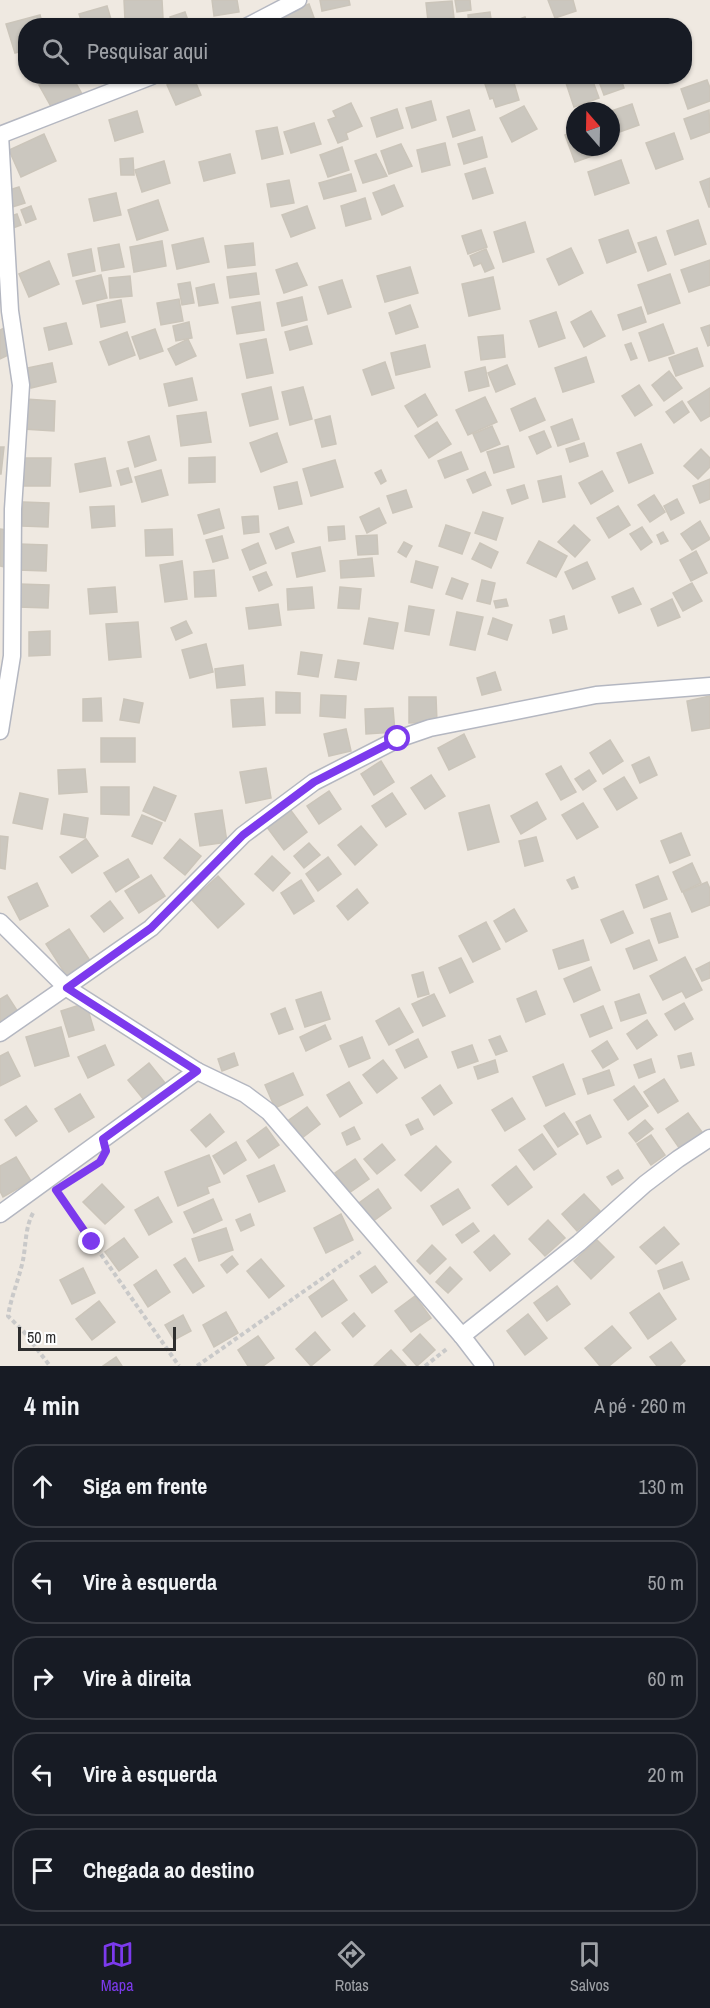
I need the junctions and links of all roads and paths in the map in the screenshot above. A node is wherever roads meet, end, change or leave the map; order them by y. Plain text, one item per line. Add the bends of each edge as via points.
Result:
1 (298, 0) edge
2 (263, 18) edge
3 (131, 84) edge
4 (0, 135) edge
5 (710, 686) edge
6 (0, 731) edge
7 (0, 922) edge
8 (67, 988) junction
9 (0, 1033) edge
10 (197, 1071) junction
11 (710, 1138) edge
12 (62, 1187) dead end
13 (56, 1190) junction
14 (50, 1193) dead end
15 (35, 1210) dead end
16 (0, 1214) edge
17 (378, 1240) junction
18 (462, 1336) junction
19 (50, 1366) edge
20 (179, 1366) edge
21 (197, 1366) edge
22 (425, 1366) edge
23 (485, 1366) edge

1 - 2 street
3 - 4 street
4 - 6 street via 10,311 21,385 13,509 12,656
5 - 8 street via 596,695 430,728 398,739 314,782 243,835 151,928
7 - 8 street
8 - 9 street
8 - 10 street
10 - 16 street
10 - 17 street via 245,1094 268,1112
11 - 18 street via 645,1184 579,1243
12 - 13 path
13 - 14 path
13 - 20 path
15 - 19 path via 8,1316
17 - 18 street
17 - 21 path
18 - 22 path
18 - 23 street

